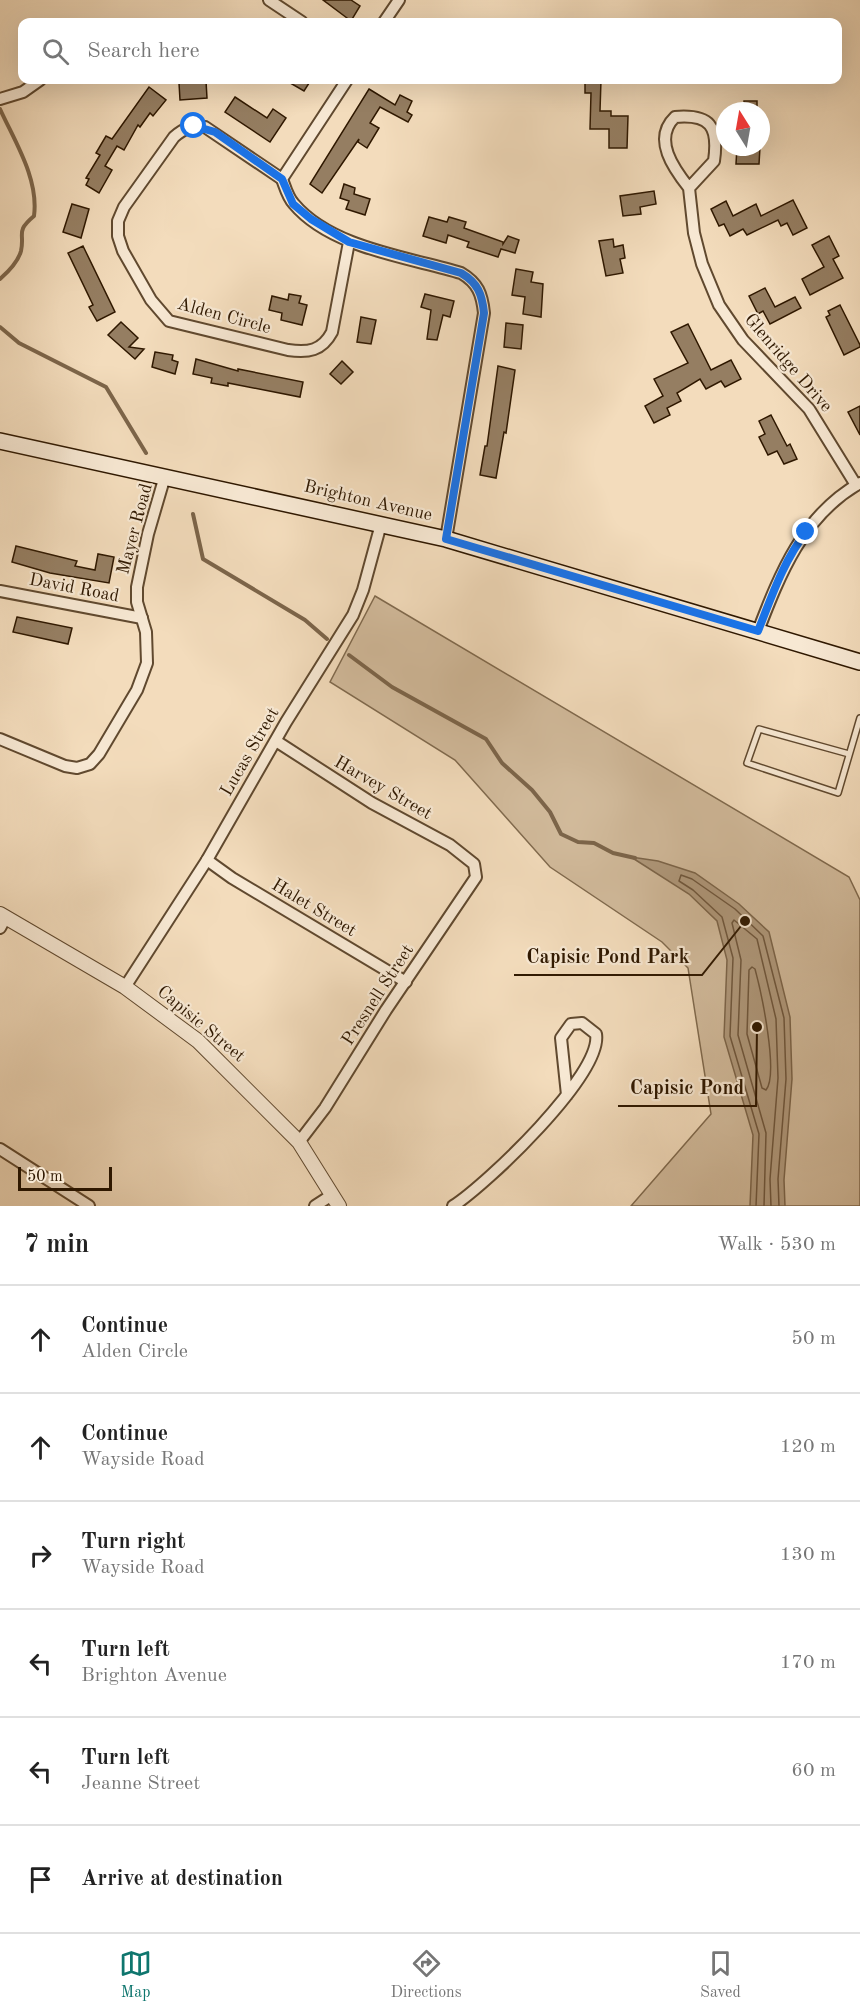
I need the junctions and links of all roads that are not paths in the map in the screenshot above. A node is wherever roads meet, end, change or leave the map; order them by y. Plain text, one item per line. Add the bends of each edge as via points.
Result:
1 (269, 0) edge
2 (399, 0) edge
3 (296, 18) edge
4 (387, 18) edge
5 (33, 84) edge
6 (344, 84) edge
7 (0, 99) edge
8 (282, 179) junction
9 (689, 188) junction
10 (349, 242) junction
11 (0, 441) edge
12 (165, 476) junction
13 (858, 484) edge
14 (381, 524) junction
15 (446, 539) junction
16 (0, 591) edge
17 (142, 618) junction
18 (758, 631) junction
19 (860, 662) edge
20 (860, 718) edge
21 (0, 740) edge
22 (276, 741) junction
23 (849, 754) junction
24 (207, 860) junction
25 (474, 864) joint
26 (2, 920) edge
27 (406, 982) junction
28 (125, 987) junction
29 (567, 1095) junction
30 (299, 1142) junction
31 (0, 1149) edge
32 (335, 1200) edge
33 (89, 1206) edge
34 (315, 1206) edge
35 (453, 1206) edge

1 - 3 street
2 - 4 street
5 - 7 street
6 - 8 street
8 - 10 street via 293,204
8 - 10 street, Alden Circle via 205,127 183,129 174,137 118,221 123,251 151,300 169,321 288,350 314,350 325,344 332,332
9 - 9 street, Glenridge Drive via 669,163 667,135 669,123 675,117 703,117 711,123 713,131 714,160
9 - 13 street, Glenridge Drive via 702,264 719,305 744,340 809,409
10 - 15 street via 461,273 480,289 484,313
11 - 12 main road, Brighton Avenue
12 - 14 main road, Brighton Avenue
12 - 17 street, Mayer Road via 137,587
13 - 18 street via 820,516 791,551
14 - 15 main road, Brighton Avenue
14 - 22 street, Lucas Street via 353,615
15 - 18 main road, Brighton Avenue
16 - 17 street, David Road
17 - 21 street, Mayer Road via 147,663 137,690 90,764 65,766
18 - 19 main road, Brighton Avenue
20 - 23 lane
22 - 24 street, Lucas Street
22 - 25 street, Harvey Street via 372,803 450,845
23 - 23 lane via 838,793 747,763 759,729
24 - 27 street, Halet Street
24 - 28 street, Lucas Street
25 - 27 street, Presnell Street via 476,877 470,889
26 - 28 street, Capisic Street
27 - 30 street, Presnell Street
28 - 30 street, Capisic Street via 198,1041
29 - 29 street via 596,1046 596,1034 582,1023 571,1024 561,1038
29 - 35 street via 525,1144
30 - 32 street, Capisic Street
31 - 33 street
32 - 34 street

